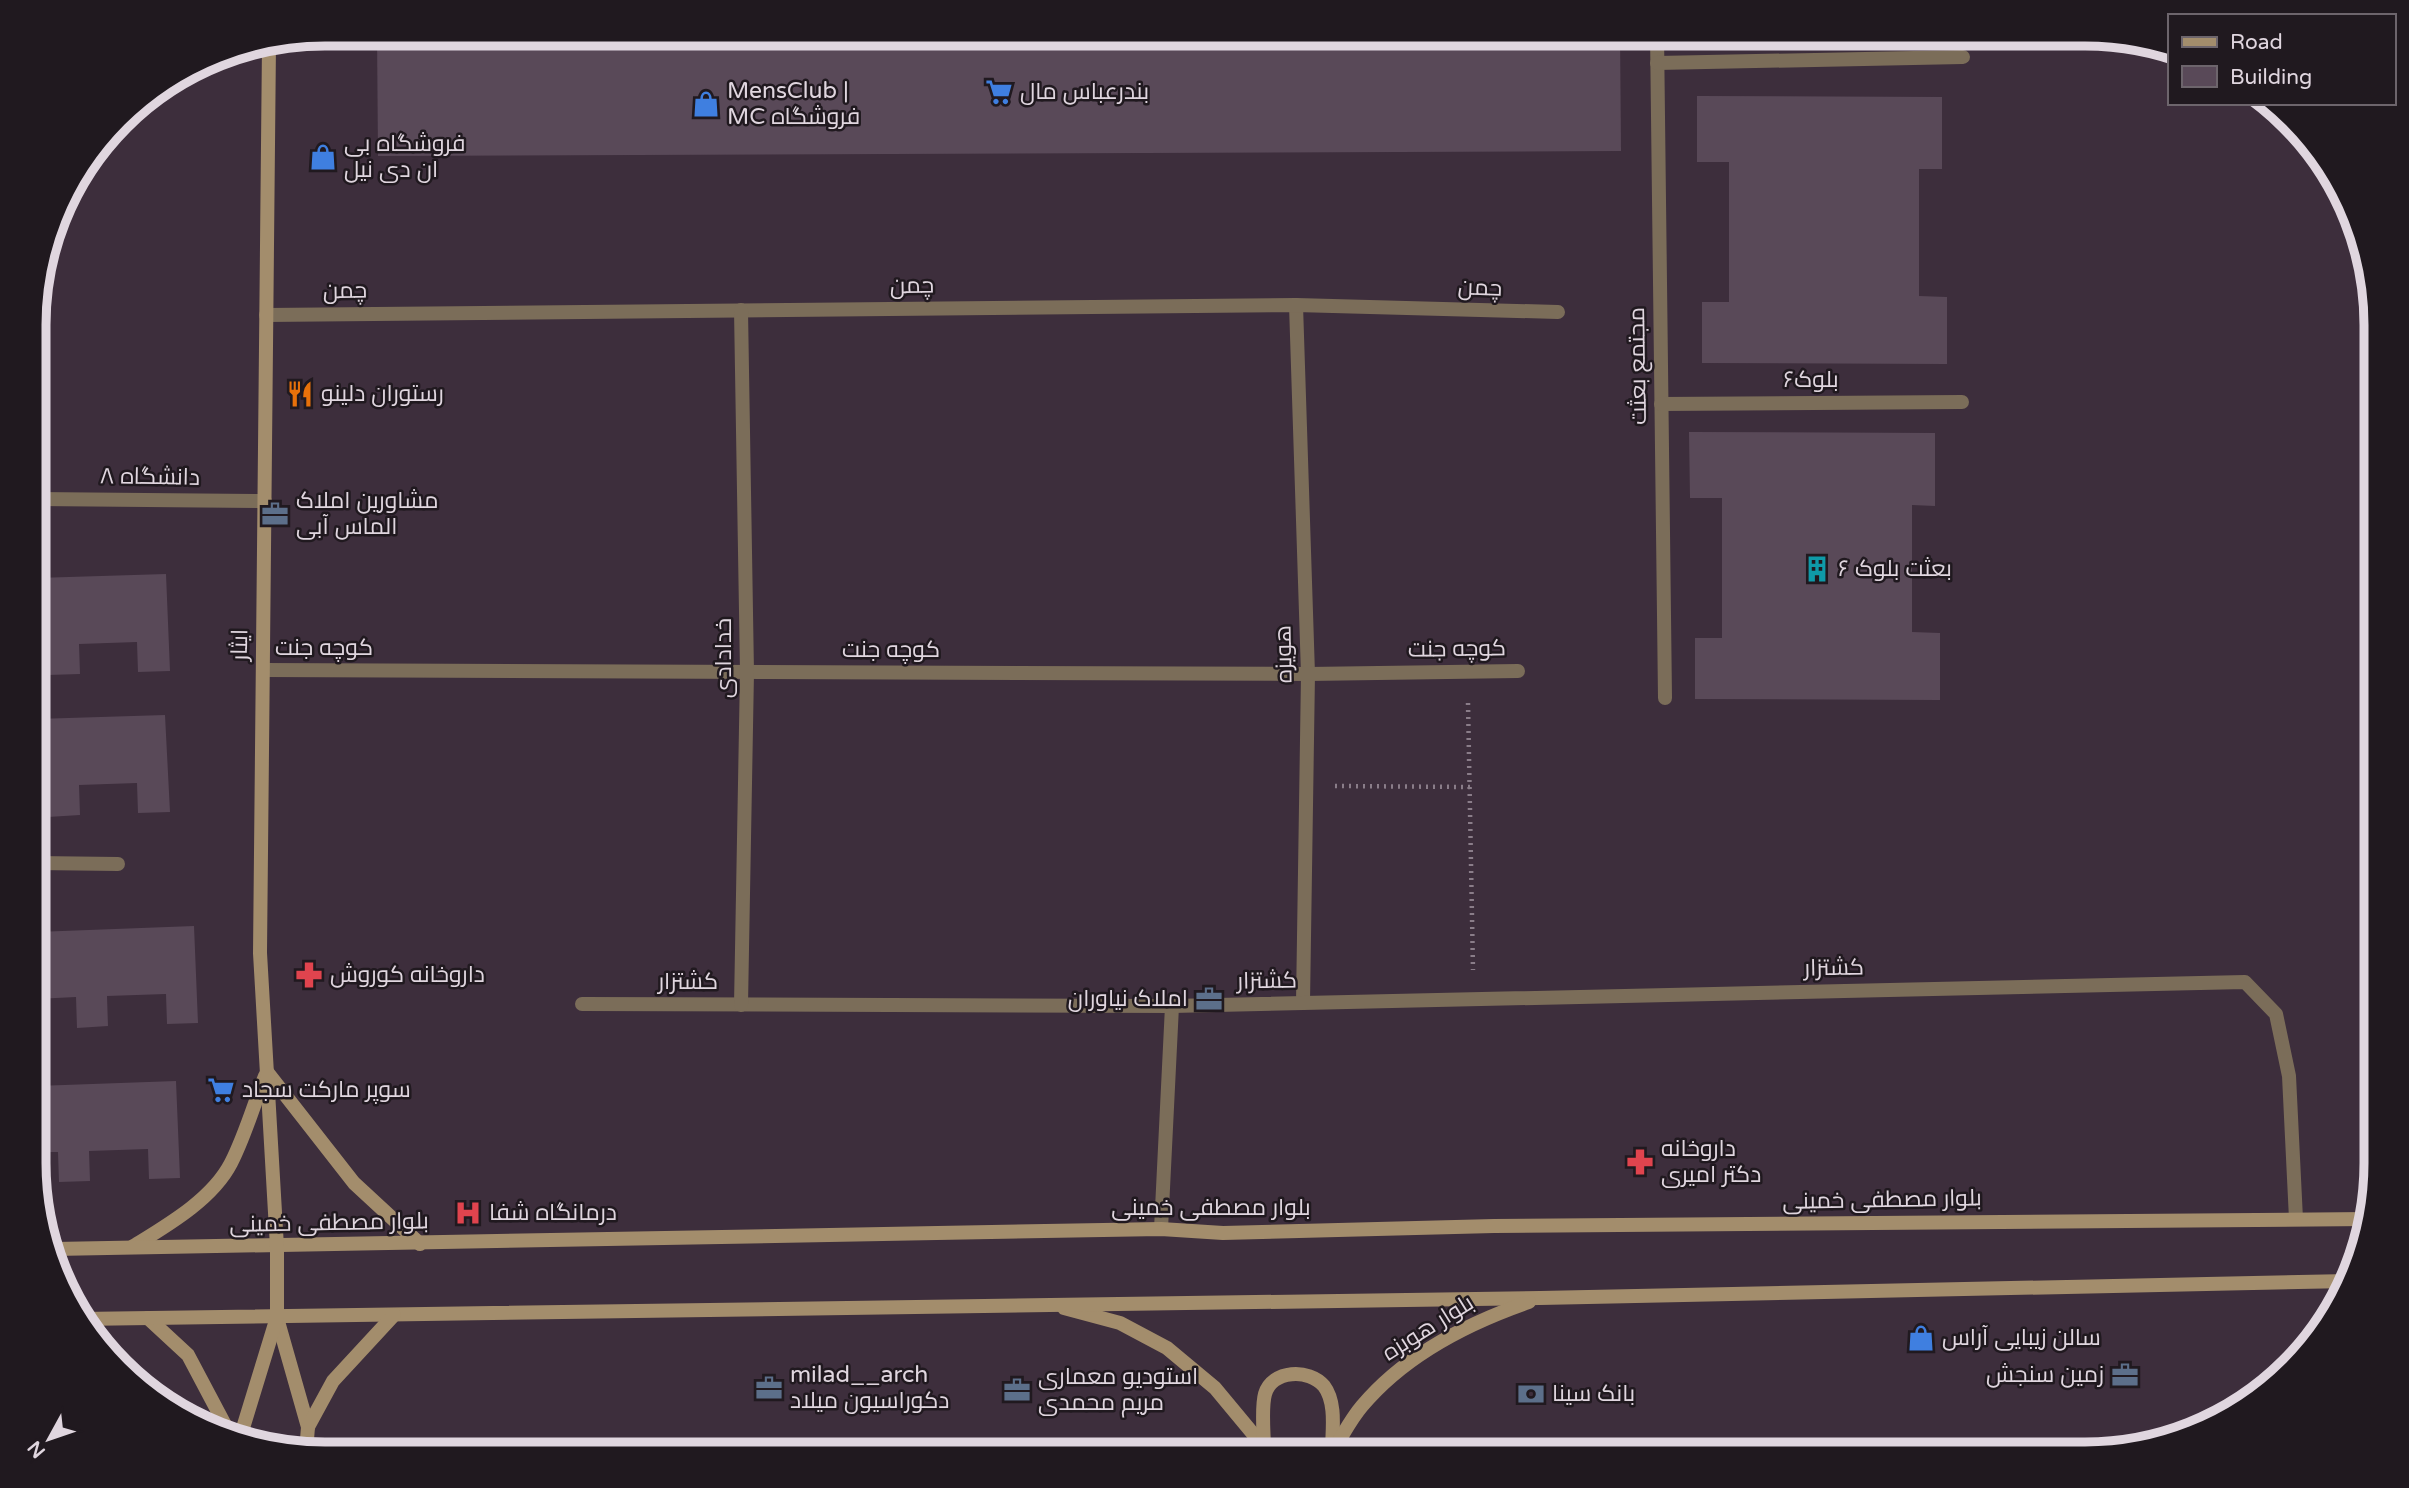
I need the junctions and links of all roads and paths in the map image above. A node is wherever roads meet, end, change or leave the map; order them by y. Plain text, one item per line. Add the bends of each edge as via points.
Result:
1 (1657, 46) edge
2 (269, 51) edge
3 (1963, 57) dead end
4 (1657, 63) junction
5 (1296, 305) junction
6 (741, 310) junction
7 (1558, 313) dead end
8 (266, 315) junction
9 (1962, 402) dead end
10 (1661, 404) junction
11 (46, 499) edge
12 (265, 501) junction
13 (263, 670) junction
14 (1467, 671) junction
15 (1518, 671) dead end
16 (747, 672) junction
17 (1308, 674) junction
18 (1665, 698) dead end
19 (1306, 786) junction
20 (1470, 787) junction
21 (46, 863) edge
22 (118, 864) dead end
23 (1474, 999) junction
24 (1303, 1003) junction
25 (582, 1004) dead end
26 (741, 1005) junction
27 (1172, 1006) junction
28 (267, 1072) junction
29 (2296, 1219) junction
30 (2358, 1219) edge
31 (1161, 1229) junction
32 (420, 1244) junction
33 (277, 1247) junction
34 (130, 1248) junction
35 (59, 1249) edge
36 (2338, 1280) edge
37 (1540, 1298) junction
38 (1047, 1303) junction
39 (394, 1315) junction
40 (277, 1317) junction
41 (148, 1318) junction
42 (94, 1319) edge
43 (224, 1424) edge
44 (308, 1427) junction
45 (242, 1430) edge
46 (307, 1442) edge
47 (1257, 1442) edge
48 (1264, 1442) edge
49 (1332, 1442) edge
50 (1339, 1442) edge

1 - 4 street, مجتمع بعثت
2 - 8 main road, ایثار
3 - 4 street
4 - 10 street, مجتمع بعثت
5 - 6 street, چمن
5 - 7 street, چمن
5 - 17 street, هویزه
6 - 8 street, چمن
6 - 16 street, خدادادی
8 - 12 main road, ایثار
9 - 10 street, بلوک۶
10 - 18 street, مجتمع بعثت
11 - 12 street, دانشگاه ۸
12 - 13 main road, ایثار
13 - 16 street, کوچه جنت
13 - 28 main road, ایثار via 260,953
14 - 15 street, کوچه جنت
14 - 17 street, کوچه جنت
14 - 20 path
16 - 17 street, کوچه جنت
16 - 26 street, خدادادی
17 - 19 street, هویزه
19 - 20 path
19 - 24 street, هویزه
20 - 23 path
21 - 22 street
23 - 24 street, کشتزار
23 - 29 street, کشتزار via 2245,982 2276,1014 2289,1076
24 - 27 street, کشتزار
25 - 26 street, کشتزار
26 - 27 street, کشتزار
27 - 31 street
28 - 32 main road via 354,1183
28 - 33 main road, ایثار
28 - 34 main road via 230,1164 183,1214
29 - 30 main road, بلوار مصطفی خمینی
29 - 31 main road, بلوار مصطفی خمینی via 1223,1233
31 - 32 main road, بلوار مصطفی خمینی
32 - 33 main road, بلوار مصطفی خمینی
33 - 34 main road, بلوار مصطفی خمینی
33 - 40 main road, ایثار
34 - 35 main road, بلوار مصطفی خمینی
36 - 37 main road
37 - 38 main road
37 - 50 main road, بلوار هوبزه via 1492,1315 1390,1376 1361,1407
38 - 39 main road
38 - 47 main road via 1120,1323 1167,1348 1215,1388
39 - 40 main road
39 - 44 main road via 334,1381
40 - 41 main road
40 - 44 main road
40 - 45 main road
41 - 42 main road
41 - 43 main road via 188,1355
44 - 46 main road
48 - 49 main road via 1264,1395 1272,1381 1289,1374 1310,1377 1323,1386 1331,1404

